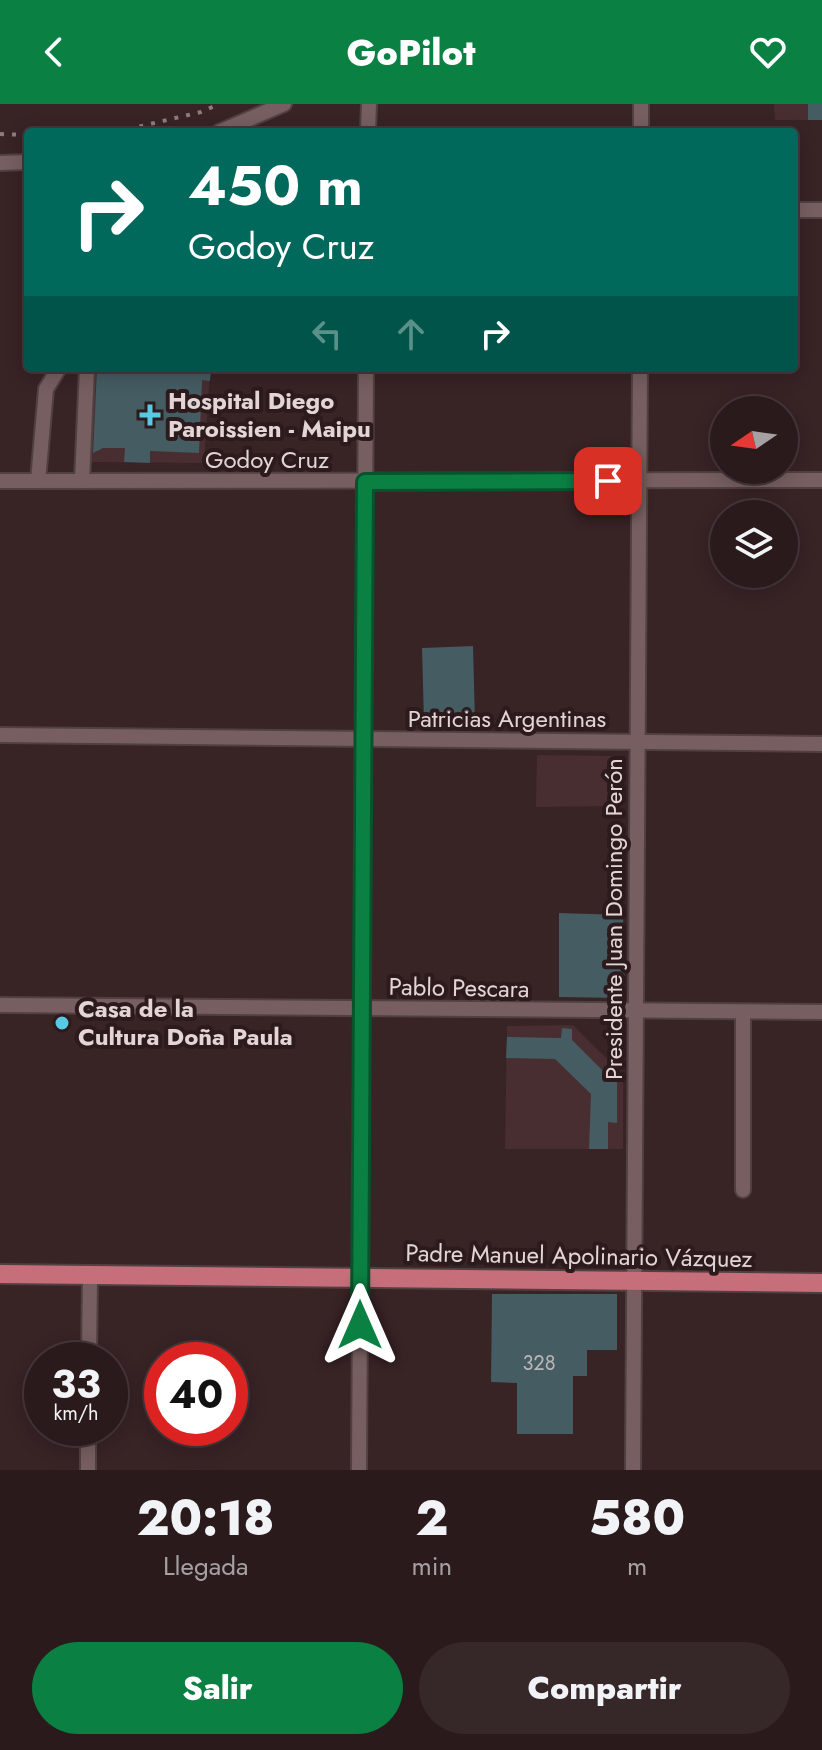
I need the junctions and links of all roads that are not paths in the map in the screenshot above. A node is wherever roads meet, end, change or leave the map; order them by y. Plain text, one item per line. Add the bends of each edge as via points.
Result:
1 (284, 104) edge
2 (369, 104) edge
3 (641, 104) edge
4 (228, 128) edge
5 (368, 128) edge
6 (641, 128) edge
7 (24, 162) edge
8 (0, 163) edge
9 (798, 210) edge
10 (822, 210) edge
11 (57, 372) edge
12 (87, 372) edge
13 (366, 372) edge
14 (640, 372) edge
15 (822, 480) edge
16 (0, 481) edge
17 (38, 481) junction
18 (82, 481) junction
19 (639, 481) junction
20 (365, 482) junction
21 (0, 735) edge
22 (363, 740) junction
23 (637, 742) junction
24 (822, 744) edge
25 (0, 1005) edge
26 (361, 1009) junction
27 (635, 1012) junction
28 (743, 1012) junction
29 (822, 1012) edge
30 (743, 1190) dead end
31 (0, 1274) edge
32 (90, 1275) junction
33 (360, 1278) junction
34 (634, 1281) junction
35 (822, 1283) edge
36 (89, 1342) edge
37 (88, 1446) edge
38 (88, 1470) edge
39 (359, 1470) edge
40 (633, 1470) edge

1 - 4 street
2 - 5 street
3 - 6 street
7 - 8 street
9 - 10 street
11 - 17 street via 46,389
12 - 18 street
13 - 20 street
14 - 19 street, Presidente Juan Domingo Perón
15 - 19 street, Godoy Cruz
16 - 17 street, Godoy Cruz
17 - 18 street, Godoy Cruz
18 - 20 street, Godoy Cruz
19 - 20 street, Godoy Cruz
19 - 23 street, Presidente Juan Domingo Perón
20 - 22 street
21 - 22 street, Patricias Argentinas
22 - 23 street, Patricias Argentinas
22 - 26 street
23 - 24 street, Patricias Argentinas
23 - 27 street, Presidente Juan Domingo Perón
25 - 26 street, Pablo Pescara
26 - 27 street, Pablo Pescara
26 - 33 street
27 - 28 street, Pablo Pescara
27 - 34 street, Presidente Juan Domingo Perón
28 - 29 street, Pablo Pescara
28 - 30 street
31 - 32 main road, Padre Manuel Apolinario Vázquez
32 - 33 main road, Padre Manuel Apolinario Vázquez
32 - 36 street
33 - 34 main road, Padre Manuel Apolinario Vázquez
33 - 39 street
34 - 35 main road, Padre Manuel Apolinario Vázquez
34 - 40 street, Presidente Juan Domingo Perón
37 - 38 street

